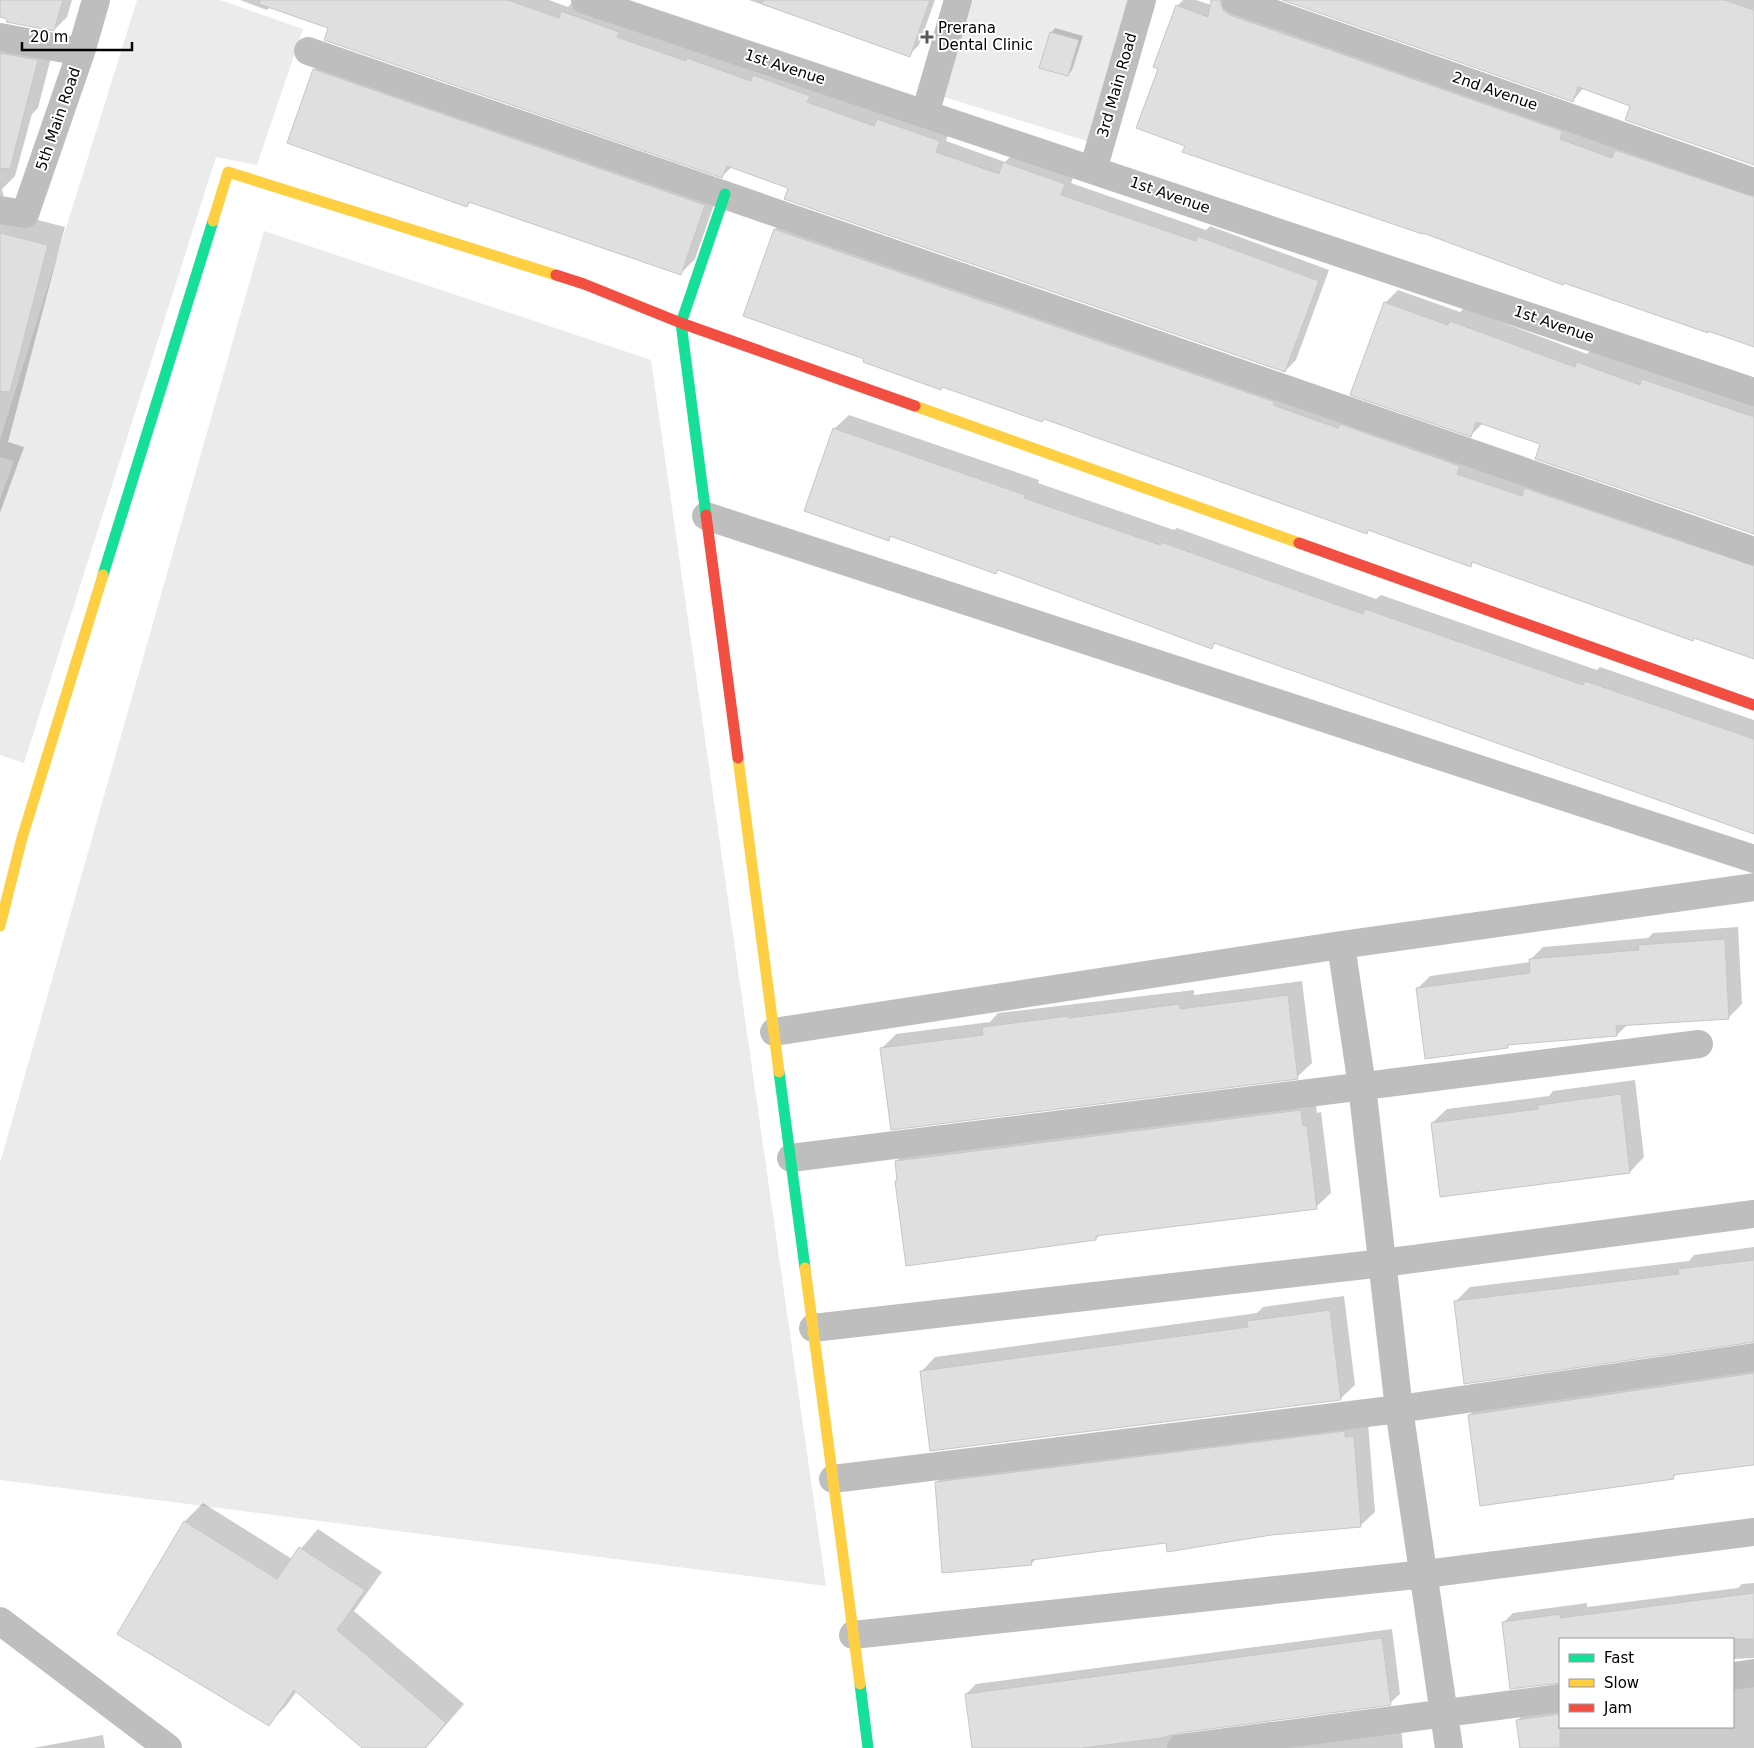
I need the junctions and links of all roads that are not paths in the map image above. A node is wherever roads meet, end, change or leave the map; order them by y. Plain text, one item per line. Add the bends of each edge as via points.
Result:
1 (96, 0) edge
2 (585, 0) edge
3 (958, 0) edge
4 (1142, 0) edge
5 (1236, 0) edge
6 (0, 37) edge
7 (308, 51) dead end
8 (81, 52) junction
9 (925, 114) junction
10 (1093, 170) junction
11 (1754, 182) edge
12 (726, 194) junction
13 (0, 210) edge
14 (681, 323) junction
15 (1754, 392) edge
16 (706, 516) junction
17 (1754, 551) edge
18 (1754, 705) edge
19 (1754, 858) edge
20 (1754, 887) edge
21 (0, 926) edge
22 (1341, 945) junction
23 (774, 1032) junction
24 (1700, 1044) dead end
25 (1362, 1086) junction
26 (790, 1158) junction
27 (1754, 1214) edge
28 (1383, 1263) junction
29 (813, 1328) junction
30 (1754, 1357) edge
31 (1399, 1409) junction
32 (833, 1478) junction
33 (1754, 1532) edge
34 (1425, 1574) junction
35 (0, 1621) edge
36 (853, 1635) junction
37 (1754, 1673) edge
38 (1734, 1676) edge
39 (1559, 1698) edge
40 (1444, 1712) junction
41 (168, 1748) edge
42 (868, 1748) edge
43 (1181, 1748) edge
44 (1449, 1748) edge

1 - 8 street, 5th Main Road
2 - 9 street, 1st Avenue
3 - 9 street
4 - 10 street, 3rd Main Road
5 - 11 street, 2nd Avenue
6 - 8 street
7 - 12 street
8 - 13 street, 5th Main Road via 25,214
9 - 10 street, 1st Avenue
10 - 15 street, 1st Avenue
12 - 14 street
12 - 17 street
14 - 16 street
14 - 18 street
14 - 21 street via 584,284 228,172 25,828
16 - 19 street
16 - 23 street
20 - 22 street
22 - 23 street
22 - 25 street
23 - 26 street
24 - 25 street
25 - 26 street
25 - 28 street
26 - 29 street
27 - 28 street
28 - 29 street
28 - 31 street
29 - 32 street
30 - 31 street
31 - 32 street
31 - 34 street
32 - 36 street
33 - 34 street
34 - 36 street
34 - 40 street
35 - 41 street
36 - 42 street
37 - 38 street
39 - 40 street
40 - 43 street
40 - 44 street

